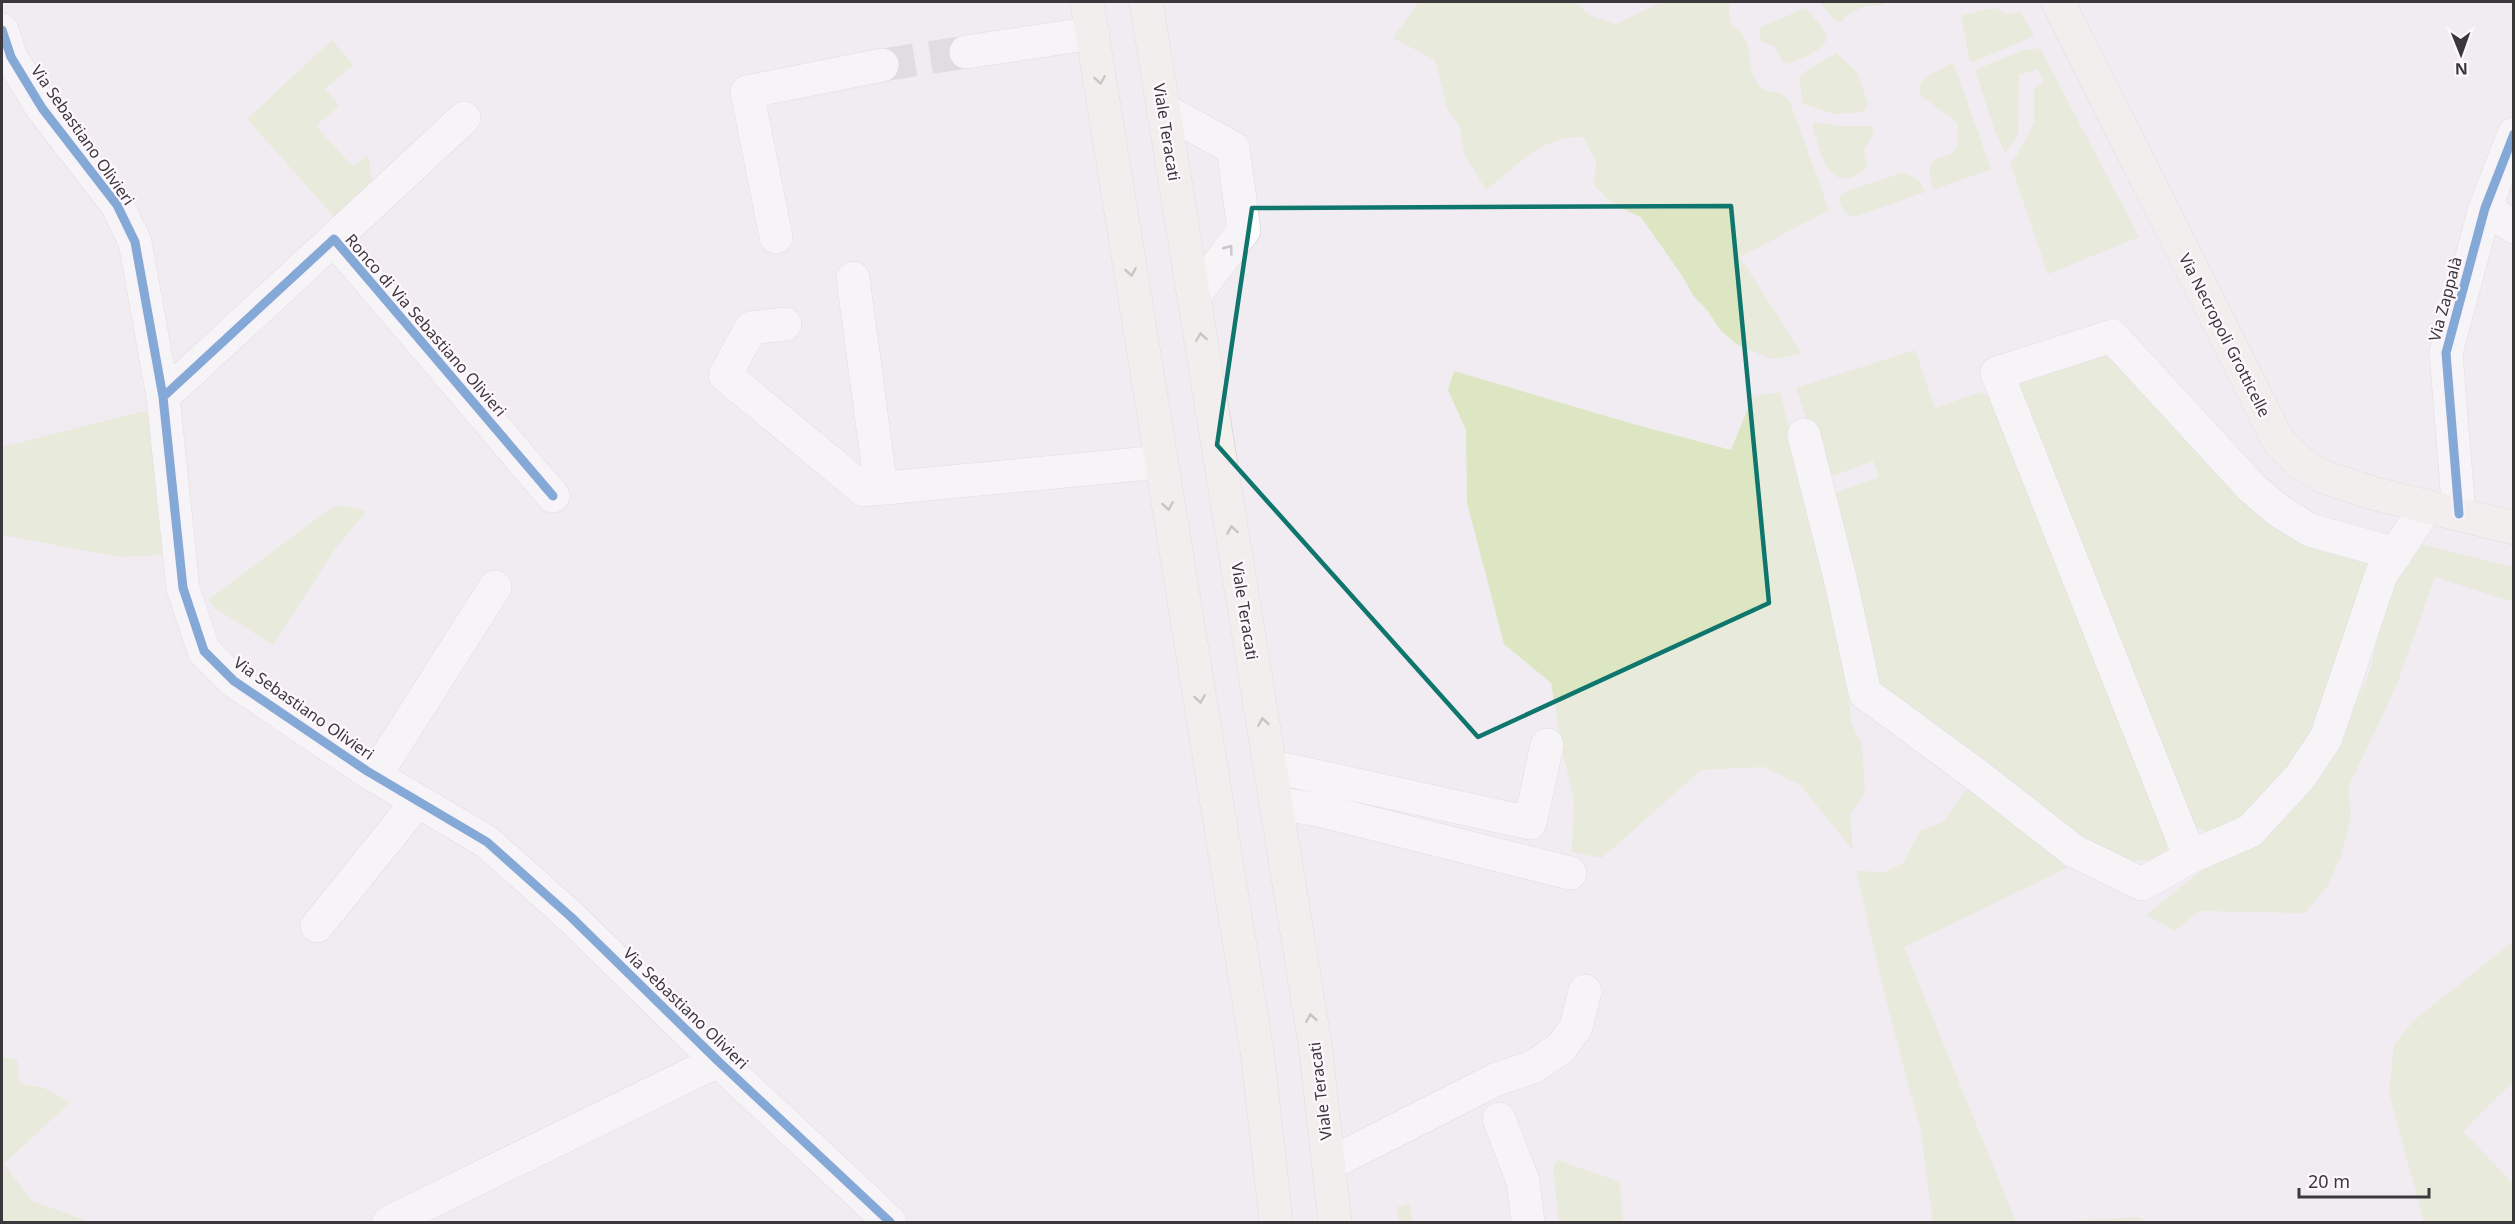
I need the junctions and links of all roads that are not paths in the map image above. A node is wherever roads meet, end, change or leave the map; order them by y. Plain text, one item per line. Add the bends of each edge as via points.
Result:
1 (1146, 2) edge
2 (2058, 2) edge
3 (1090, 17) edge
4 (2, 30) edge
5 (966, 52) tunnel mouth
6 (882, 65) tunnel mouth
7 (1164, 111) junction
8 (464, 118) dead end
9 (2514, 134) edge
10 (2485, 208) junction
11 (2514, 227) edge
12 (776, 237) dead end
13 (334, 239) junction
14 (852, 278) dead end
15 (1194, 296) junction
16 (785, 324) dead end
17 (163, 397) junction
18 (1804, 435) dead end
19 (1161, 462) junction
20 (881, 488) junction
21 (553, 496) dead end
22 (2427, 506) junction
23 (2459, 514) junction
24 (2514, 528) edge
25 (2396, 554) junction
26 (495, 587) dead end
27 (1547, 745) dead end
28 (1270, 766) junction
29 (375, 776) junction
30 (417, 802) junction
31 (1276, 803) junction
32 (2190, 857) junction
33 (1570, 873) dead end
34 (317, 926) dead end
35 (1585, 991) dead end
36 (718, 1060) junction
37 (1498, 1119) dead end
38 (1329, 1164) junction
39 (389, 1222) edge
40 (890, 1222) edge
41 (1276, 1222) edge
42 (1335, 1222) edge
43 (1528, 1222) edge

1 - 7 main road, Viale Teracati
2 - 22 main road, Via Necropoli Grotticelle via 2279,442 2299,462 2324,477
3 - 5 street
3 -> 19 main road
4 - 17 street, Via Sebastiano Olivieri via 11,57 42,108 117,205 135,242
6 - 12 street via 747,92
7 - 15 main road, Viale Teracati
15 -> 7 street via 1244,230 1233,148
8 - 13 street
9 - 10 street, Via Zappalà
10 - 11 street
10 - 23 street, Via Zappalà via 2446,353
13 - 17 street, Ronco di Via Sebastiano Olivieri
13 - 21 street, Ronco di Via Sebastiano Olivieri
14 - 20 street
28 -> 15 main road, Viale Teracati
16 - 20 street via 751,328 725,375 851,481 864,490
17 - 29 street, Via Sebastiano Olivieri via 183,588 204,651 234,681
18 - 32 street via 1865,693 2074,851 2142,884
19 - 20 street
19 -> 41 main road via 1257,1051
22 - 23 main road, Via Necropoli Grotticelle
22 - 25 street
23 - 24 main road, Via Necropoli Grotticelle
25 - 32 street via 2381,575 2326,738 2300,777 2250,831
25 - 32 street via 2310,530 2279,511 2252,488 2112,336 1997,373
26 - 29 street
27 - 28 street via 1530,823
28 - 31 main road, Viale Teracati
29 - 30 street, Via Sebastiano Olivieri
30 - 34 street
30 - 36 street, Via Sebastiano Olivieri via 487,842 571,917
31 - 33 street via 1319,810
38 -> 31 main road, Viale Teracati via 1315,1044
35 - 38 street via 1576,1028 1561,1048 1533,1067 1497,1079
36 - 39 street
36 - 40 street, Via Sebastiano Olivieri
37 - 43 street via 1523,1181
38 - 42 main road, Viale Teracati

